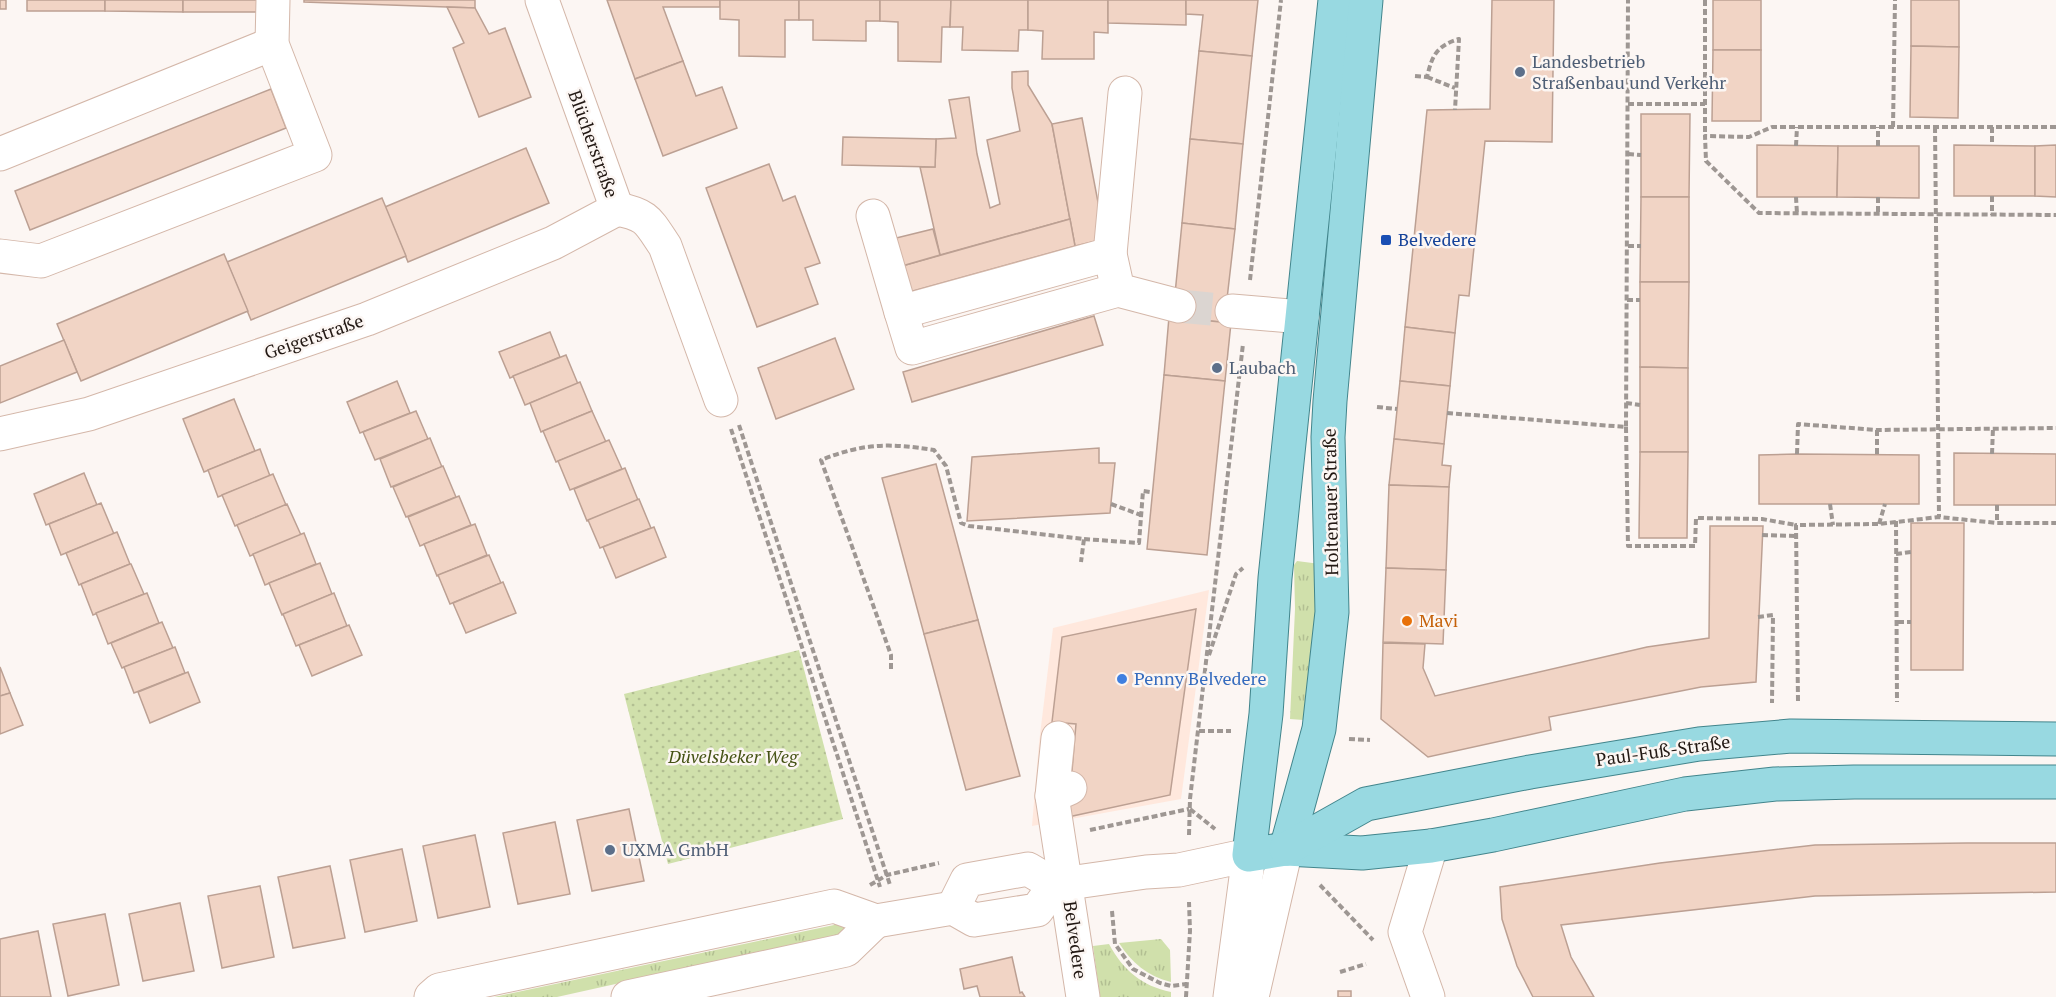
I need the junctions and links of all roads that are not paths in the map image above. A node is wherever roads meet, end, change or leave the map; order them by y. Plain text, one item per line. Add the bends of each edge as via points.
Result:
1 (273, 0) edge
2 (542, 0) edge
3 (1335, 0) edge
4 (1366, 0) edge
5 (272, 44) junction
6 (1125, 93) dead end
7 (0, 154) edge
8 (617, 209) junction
9 (873, 216) dead end
10 (1110, 254) junction
11 (0, 256) edge
12 (1118, 290) junction
13 (1179, 306) tunnel mouth
14 (1232, 311) tunnel mouth
15 (901, 312) junction
16 (1302, 317) junction
17 (721, 400) road end
18 (0, 434) edge
19 (1058, 738) dead end
20 (2056, 739) edge
21 (2056, 782) edge
22 (1431, 846) junction
23 (1286, 849) junction
24 (1235, 857) junction
25 (1061, 884) junction
26 (883, 919) junction
27 (1427, 995) edge
28 (431, 997) edge
29 (628, 997) edge
30 (1083, 997) edge
31 (1230, 997) edge
32 (1252, 997) edge

1 - 5 street
2 - 8 street, Blücherstraße
3 - 16 main road
4 - 23 main road, Holtenauer Straße via 1329,401 1332,612 1319,729
5 - 7 street
5 - 11 street via 315,155 41,261
6 - 10 street
8 - 17 street, Blücherstraße via 639,213 665,246
8 - 18 street, Geigerstraße via 553,243 367,320 89,414
9 - 15 street
10 - 12 street
10 - 15 street
12 - 13 street
12 - 15 street via 912,348
14 - 16 street
16 - 24 main road via 1275,578 1266,714
19 - 25 street, Belvedere
20 - 23 main road, Paul-Fuß-Straße via 1791,736 1699,744 1366,804
21 - 22 main road, Paul-Fuß-Straße via 1775,784 1685,794
22 - 23 main road, Paul-Fuß-Straße via 1362,853
22 - 27 street via 1405,932
23 - 24 main road, Paul-Fuß-Straße
23 - 32 street, Holtenauer Straße
24 - 25 street via 1188,857 1146,872
24 - 31 street
25 - 26 street via 1028,868 967,880 953,908
25 - 30 street, Belvedere
26 - 28 street via 834,906 439,990
26 - 29 street via 846,950

